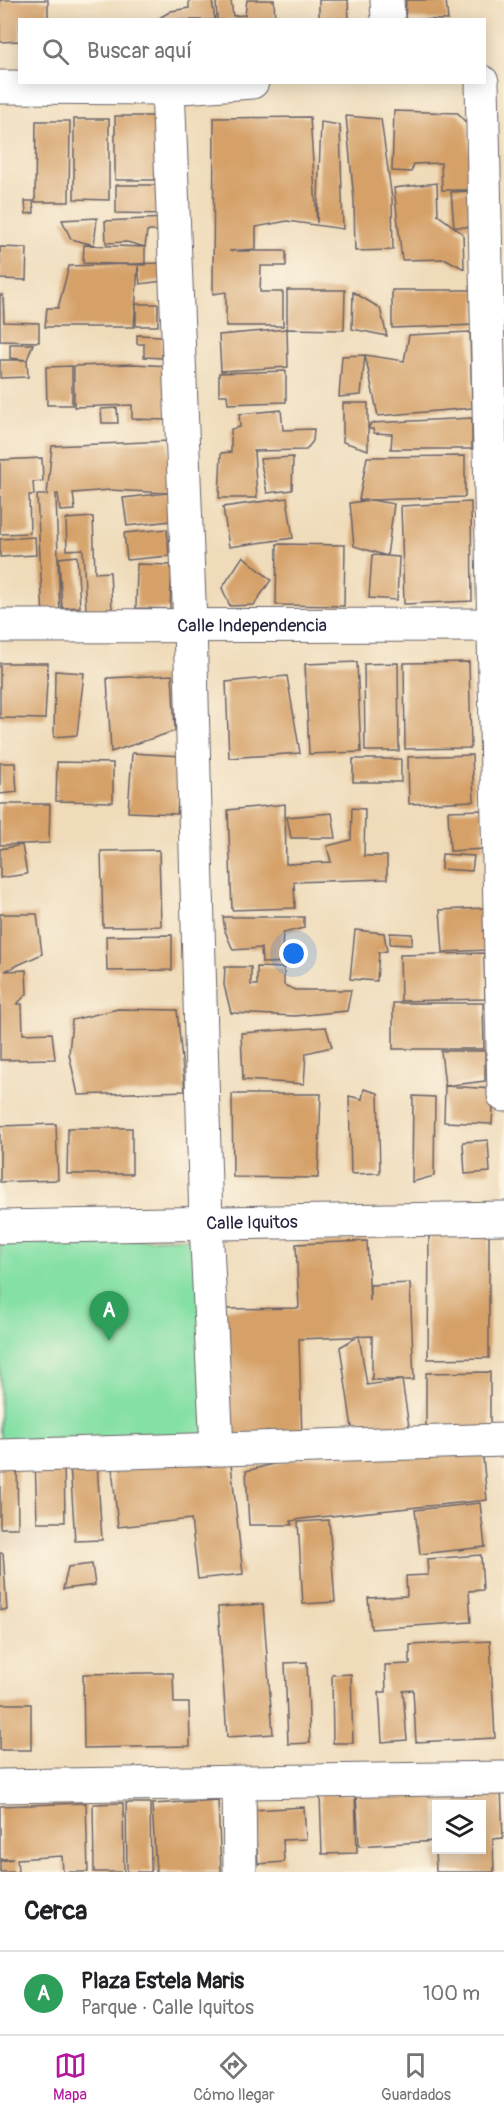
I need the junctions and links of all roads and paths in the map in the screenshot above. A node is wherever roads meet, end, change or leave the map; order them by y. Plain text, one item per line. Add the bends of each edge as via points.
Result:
1 (387, 0) edge
2 (388, 18) edge
3 (486, 78) edge
4 (504, 79) edge
5 (224, 84) edge
6 (482, 84) edge
7 (0, 87) edge
8 (168, 88) junction
9 (190, 625) junction
10 (499, 625) edge
11 (0, 626) edge
12 (502, 907) edge
13 (504, 1095) edge
14 (504, 1218) edge
15 (206, 1224) junction
16 (0, 1227) edge
17 (504, 1440) edge
18 (217, 1448) junction
19 (0, 1456) edge
20 (504, 1778) edge
21 (239, 1783) junction
22 (0, 1786) edge
23 (240, 1872) edge

1 - 2 street
3 - 4 street
5 - 8 street
6 - 10 street
7 - 8 street
8 - 9 street
9 - 10 street, Calle Independencia
9 - 11 street, Calle Independencia
9 - 15 street
10 - 12 street
12 - 13 street
14 - 15 street, Calle Iquitos
15 - 16 street, Calle Iquitos
15 - 18 street
17 - 18 street
18 - 19 street
20 - 21 street
21 - 22 street
21 - 23 street

